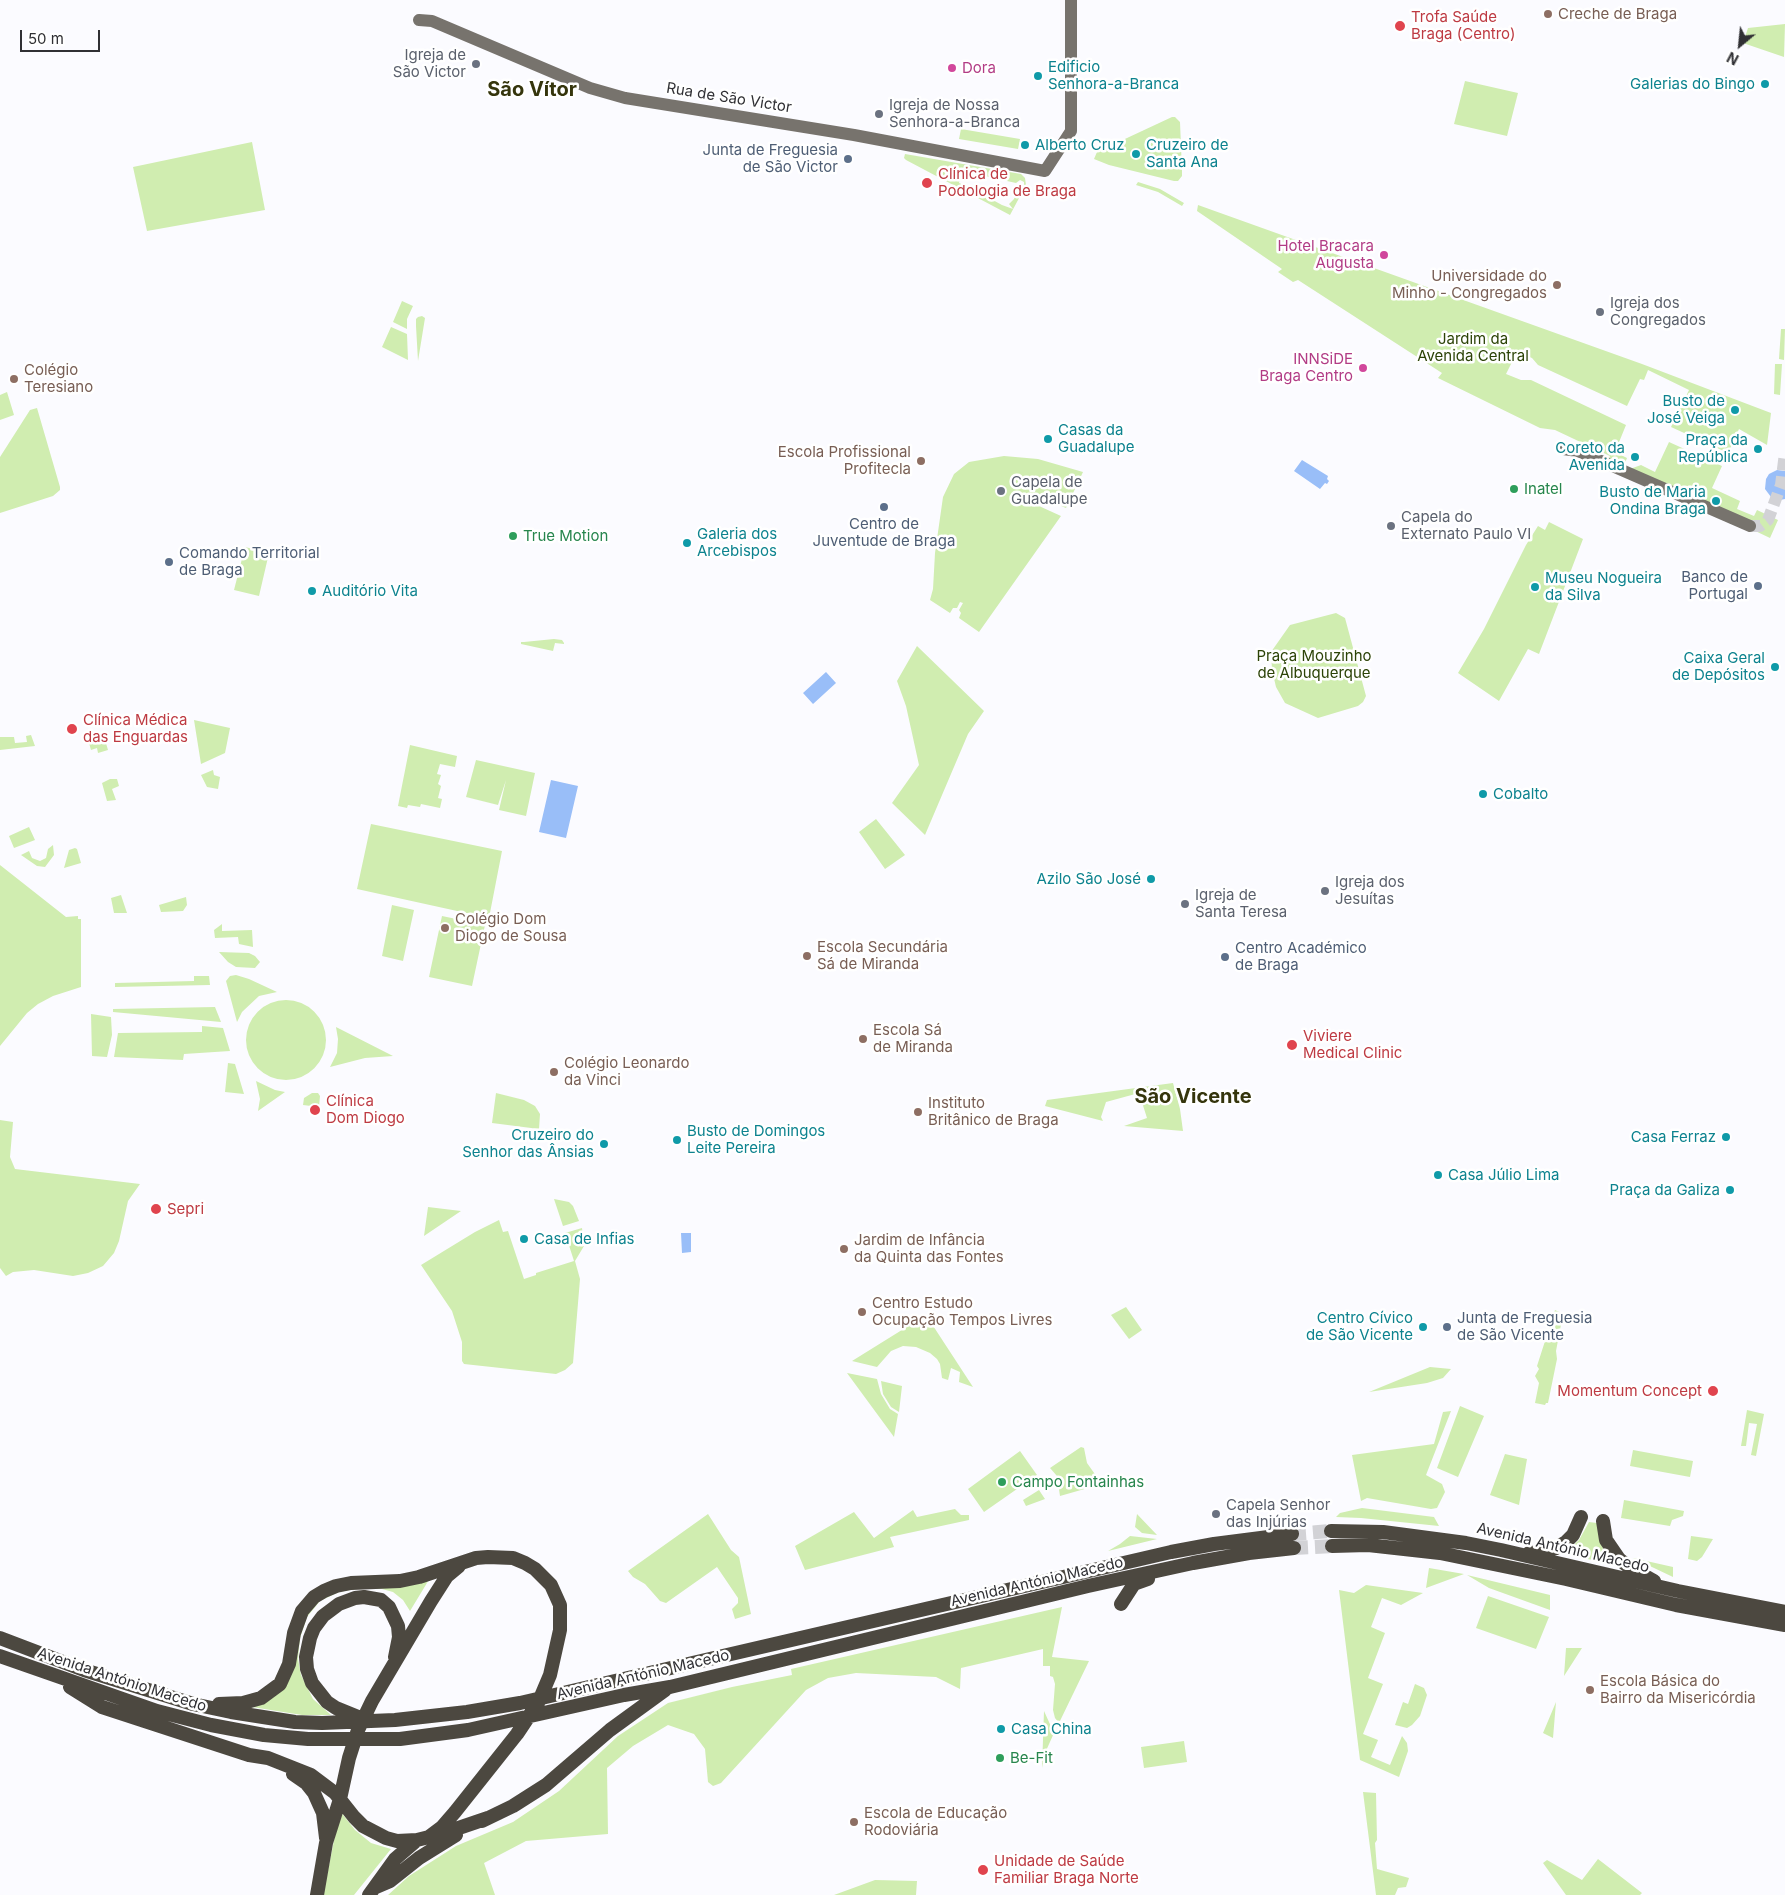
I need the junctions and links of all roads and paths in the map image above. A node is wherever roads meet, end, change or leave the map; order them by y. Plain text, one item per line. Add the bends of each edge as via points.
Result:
1 (1071, 0) edge
2 (419, 20) dead end
3 (1564, 449) dead end
4 (1750, 526) dead end
5 (1580, 1517) dead end
6 (1603, 1520) dead end
7 (1331, 1532) tunnel mouth
8 (1292, 1534) tunnel mouth
9 (1332, 1546) tunnel mouth
10 (1294, 1548) tunnel mouth
11 (1501, 1550) junction
12 (1193, 1563) junction
13 (463, 1564) junction
14 (1088, 1586) junction
15 (1677, 1598) junction
16 (1785, 1612) edge
17 (1785, 1625) edge
18 (0, 1638) edge
19 (0, 1656) edge
20 (391, 1670) junction
21 (48, 1674) junction
22 (670, 1687) junction
23 (193, 1704) junction
24 (371, 1721) junction
25 (249, 1754) junction
26 (340, 1800) junction
27 (488, 1818) junction
28 (424, 1838) junction
29 (326, 1843) junction
30 (373, 1891) edge
31 (317, 1895) edge

1 - 2 main road, Rua de São Victor via 1071,131 1045,171 625,98 590,88 432,21
3 - 4 main road via 1578,451
5 - 11 highway via 1573,1535 1556,1548 1533,1553
6 - 15 highway via 1606,1540 1620,1559
7 - 11 highway, Avenida António Macedo via 1383,1532
8 - 24 highway, Avenida António Macedo via 1171,1552 520,1703 420,1718
9 - 15 highway, Avenida António Macedo via 1368,1545 1440,1554
10 - 12 highway, Avenida António Macedo
11 - 15 highway, Avenida António Macedo
12 - 14 highway, Avenida António Macedo
12 - 14 highway via 1174,1573 1134,1584 1121,1604 1117,1590
13 - 20 highway via 447,1576
13 - 23 highway via 400,1581 336,1586 314,1596 302,1611 294,1633 289,1664 280,1684 261,1698 244,1703
13 - 28 highway via 476,1558 513,1558 535,1569 551,1585 560,1605 561,1618 550,1675 539,1701 521,1729 442,1827
14 - 22 highway, Avenida António Macedo
15 - 16 highway, Avenida António Macedo
15 - 17 highway, Avenida António Macedo
18 - 23 highway via 84,1670
19 - 21 highway, Avenida António Macedo
20 - 24 highway via 398,1648 398,1626 389,1607 381,1600 364,1597 339,1604 314,1628 306,1657 312,1683 336,1708
20 - 26 highway via 358,1730 348,1758
21 - 22 highway, Avenida António Macedo via 211,1725 286,1738 331,1740 400,1739 468,1730
21 - 25 highway via 102,1707
22 - 27 highway via 610,1730 546,1785
23 - 24 highway, Avenida António Macedo via 295,1722
25 - 26 highway via 311,1775
25 - 29 highway via 306,1783 323,1813
26 - 28 highway via 354,1818 375,1833 397,1841
26 - 29 highway
27 - 28 highway
27 - 30 highway via 442,1842
28 - 30 highway via 395,1859
29 - 31 highway

